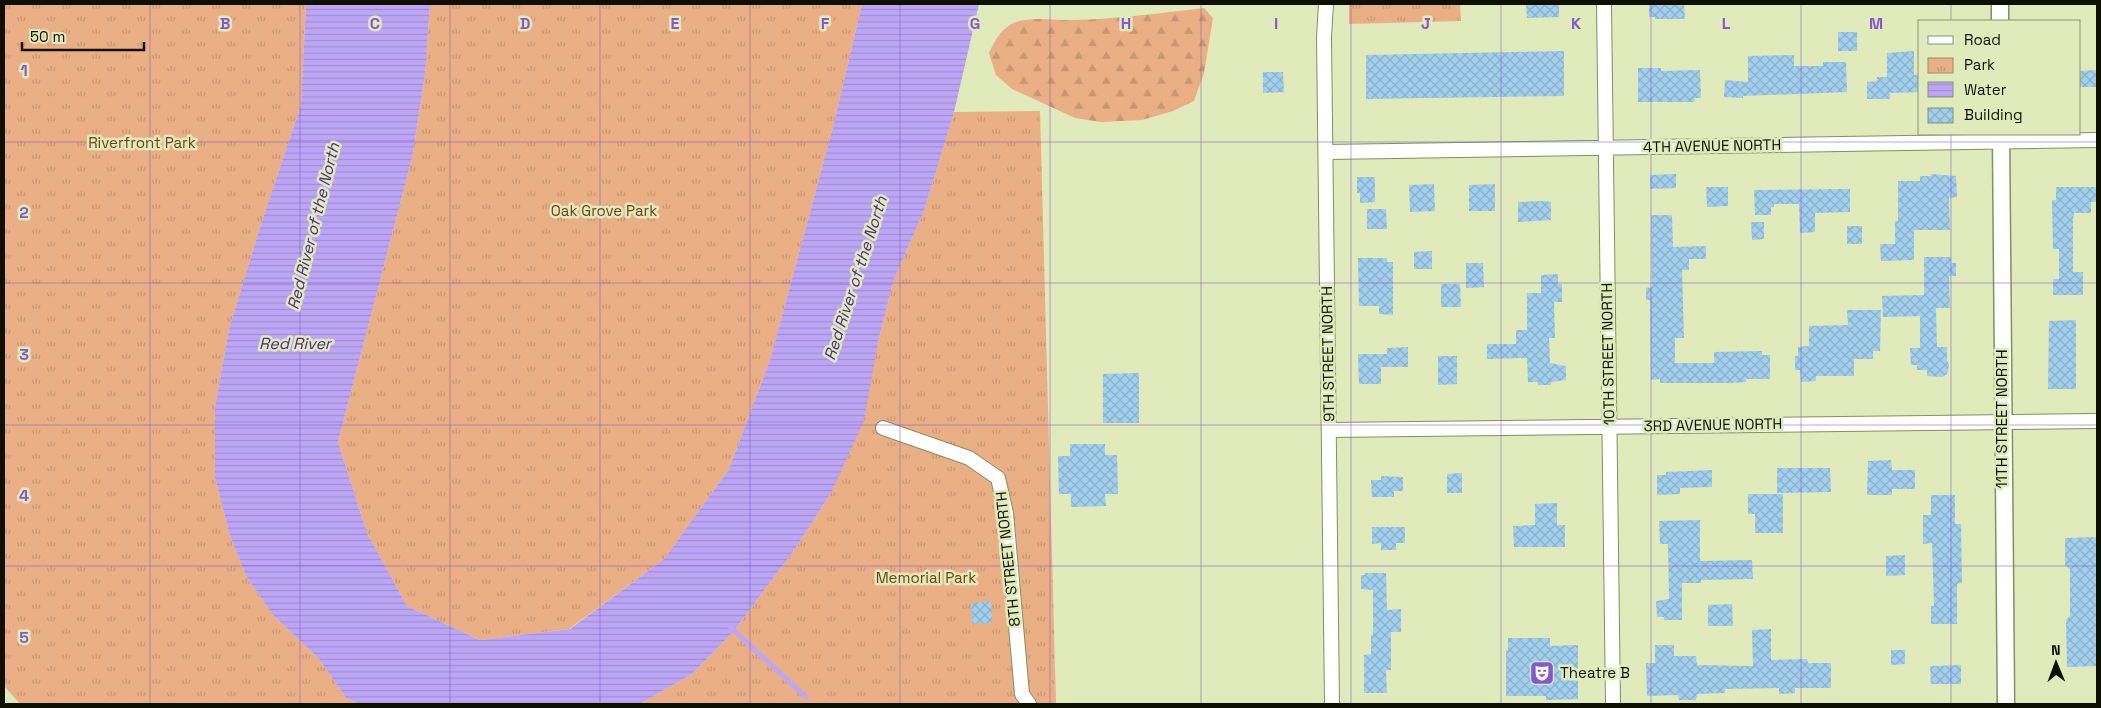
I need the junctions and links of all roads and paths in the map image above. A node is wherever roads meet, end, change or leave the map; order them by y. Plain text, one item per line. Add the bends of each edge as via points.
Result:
1 (1326, 4) edge
2 (1604, 4) edge
3 (2000, 4) edge
4 (2000, 20) edge
5 (2001, 138) edge
6 (2097, 140) edge
7 (1606, 148) junction
8 (1326, 152) junction
9 (2097, 421) edge
10 (2002, 422) junction
11 (1609, 426) junction
12 (883, 428) dead end
13 (1329, 430) junction
14 (1029, 704) edge
15 (1332, 704) edge
16 (1613, 704) edge
17 (2006, 704) edge

1 - 8 street, 9TH STREET NORTH
2 - 7 street, 10TH STREET NORTH
3 - 4 street
5 - 6 street, 4TH AVENUE NORTH
5 - 7 street, 4TH AVENUE NORTH
5 - 10 street, 11TH STREET NORTH
7 - 8 street, 4TH AVENUE NORTH
7 - 11 street, 10TH STREET NORTH
8 - 13 street, 9TH STREET NORTH
9 - 10 street, 3RD AVENUE NORTH
10 - 11 street, 3RD AVENUE NORTH
10 - 17 street, 11TH STREET NORTH
11 - 13 street, 3RD AVENUE NORTH
11 - 16 street, 10TH STREET NORTH
12 - 14 street, 8TH STREET NORTH via 969,458 998,478 1006,513 1022,694
13 - 15 street, 9TH STREET NORTH

